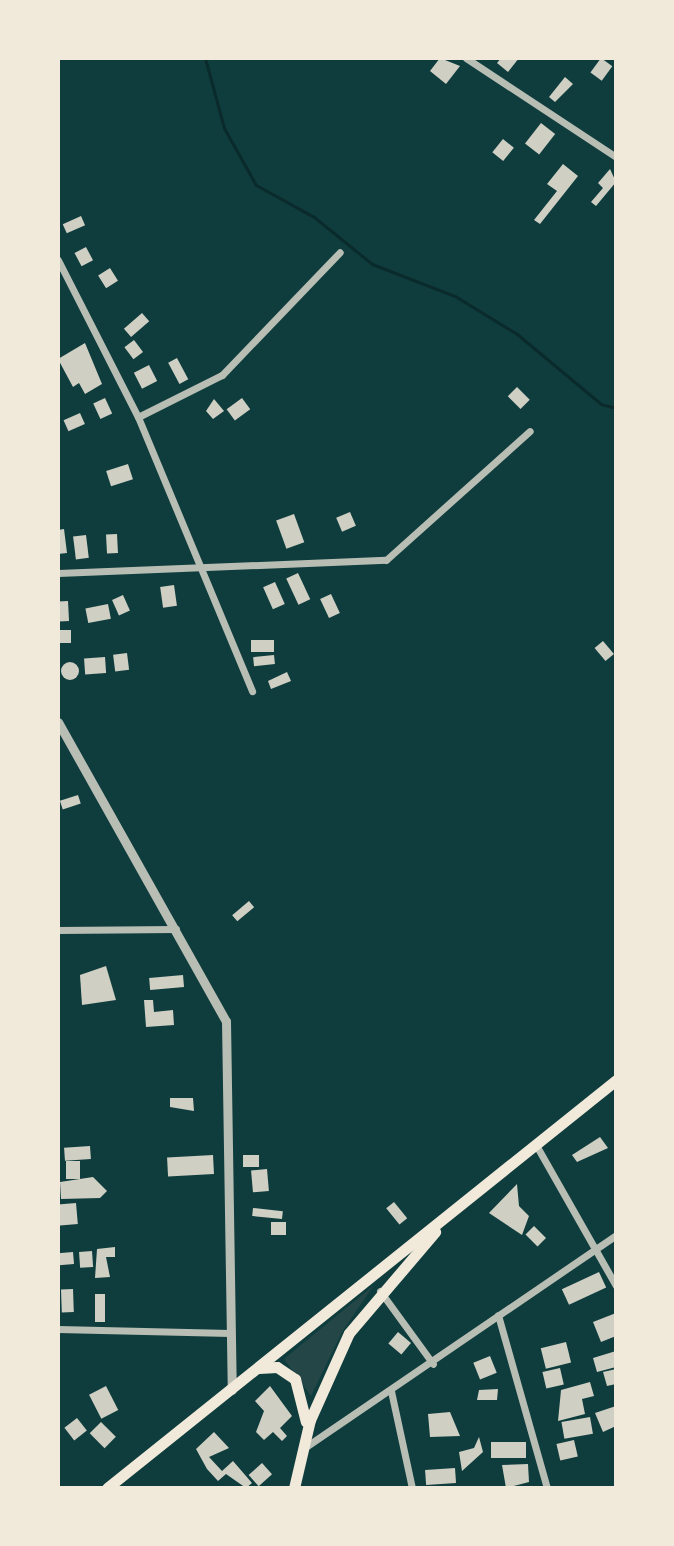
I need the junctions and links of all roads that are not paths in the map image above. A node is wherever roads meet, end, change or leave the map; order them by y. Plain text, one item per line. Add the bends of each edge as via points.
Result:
1 (466, 58) edge
2 (479, 62) edge
3 (616, 157) edge
4 (340, 252) dead end
5 (58, 260) edge
6 (138, 417) junction
7 (530, 431) dead end
8 (195, 566) junction
9 (58, 573) edge
10 (252, 691) dead end
11 (58, 722) edge
12 (176, 929) junction
13 (58, 930) edge
14 (616, 1080) edge
15 (536, 1145) junction
16 (460, 1205) junction
17 (616, 1235) edge
18 (598, 1246) junction
19 (616, 1286) edge
20 (380, 1291) junction
21 (498, 1315) junction
22 (58, 1329) edge
23 (230, 1333) junction
24 (433, 1364) junction
25 (258, 1368) junction
26 (232, 1390) junction
27 (391, 1391) junction
28 (306, 1433) junction
29 (302, 1450) junction
30 (107, 1488) edge
31 (294, 1488) edge
32 (412, 1488) edge
33 (547, 1488) edge

1 - 2 street
2 - 3 street
4 - 6 street via 222,375
5 - 6 street
6 - 8 street
7 - 8 street via 386,560
8 - 9 street
8 - 10 street
11 - 12 street
12 - 13 street
12 - 23 street via 226,1021
14 - 15 main road
15 - 16 main road
15 - 18 street
16 - 20 main road
16 - 25 main road
17 - 18 street
18 - 19 street
18 - 21 street
20 - 24 street
20 - 28 main road via 349,1333
21 - 24 street
21 - 33 street
22 - 23 street
23 - 26 street
24 - 27 street
25 - 26 main road
25 - 28 main road via 277,1367 301,1386
26 - 30 main road
27 - 29 street
27 - 32 street
28 - 29 main road
29 - 31 main road

